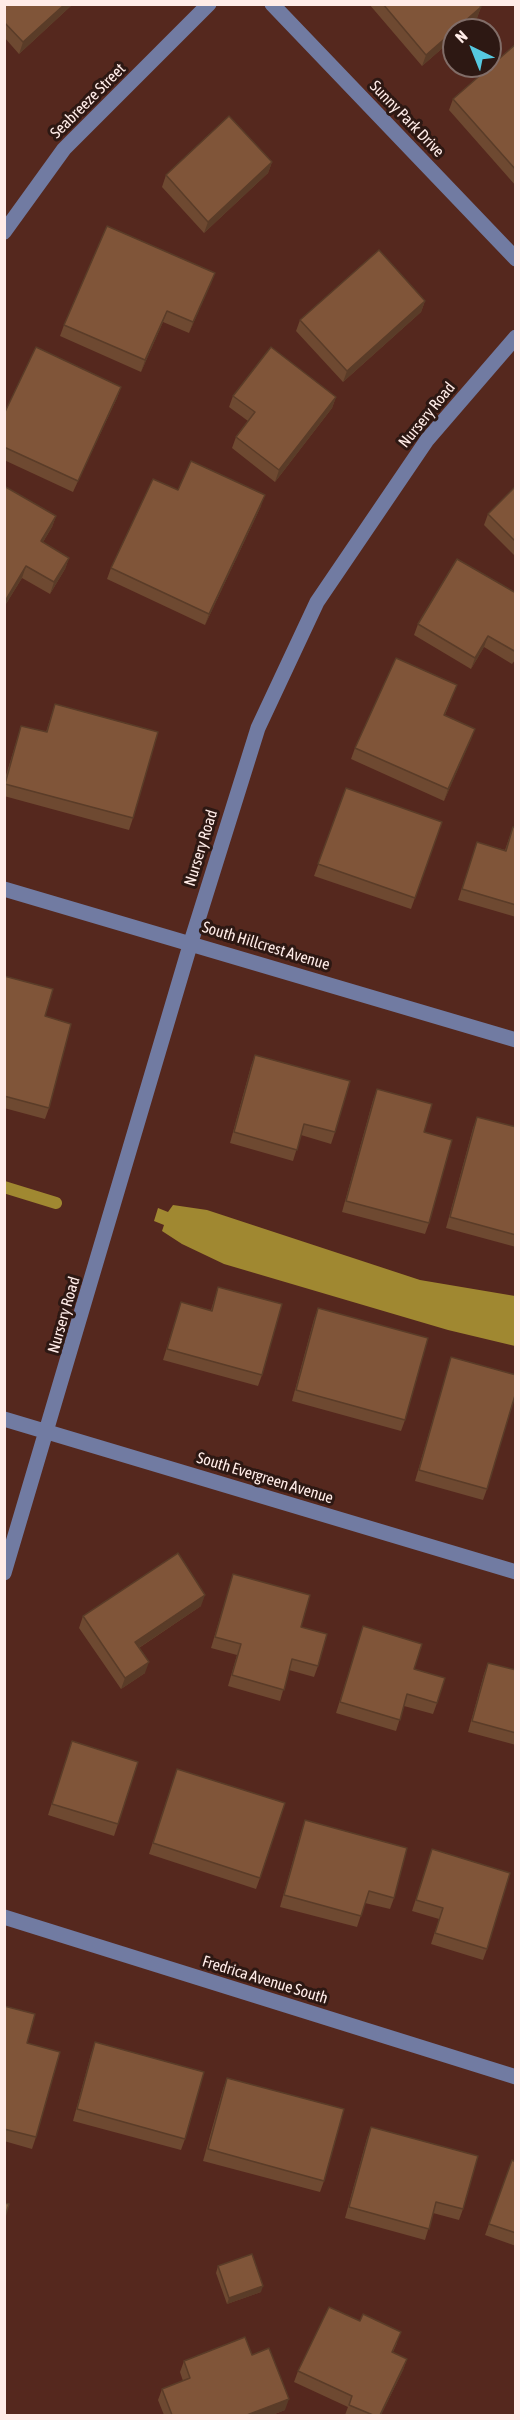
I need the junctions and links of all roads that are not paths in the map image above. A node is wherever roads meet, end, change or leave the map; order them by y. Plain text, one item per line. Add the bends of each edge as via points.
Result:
1 (209, 4) edge
2 (272, 4) edge
3 (4, 232) edge
4 (516, 259) edge
5 (516, 337) edge
6 (4, 889) edge
7 (191, 942) junction
8 (516, 1040) edge
9 (4, 1419) edge
10 (48, 1432) junction
11 (516, 1572) edge
12 (4, 1574) edge
13 (4, 1917) edge
14 (516, 2077) edge

1 - 3 street, Seabreeze Street via 64,149
2 - 4 street, Sunny Park Drive
5 - 7 street, Nursery Road via 427,440 316,602 258,728
6 - 7 street, South Hillcrest Avenue
7 - 8 street, South Hillcrest Avenue
7 - 10 street, Nursery Road
9 - 10 street, South Evergreen Avenue
10 - 11 street, South Evergreen Avenue
10 - 12 street, Nursery Road
13 - 14 street, Fredrica Avenue South

